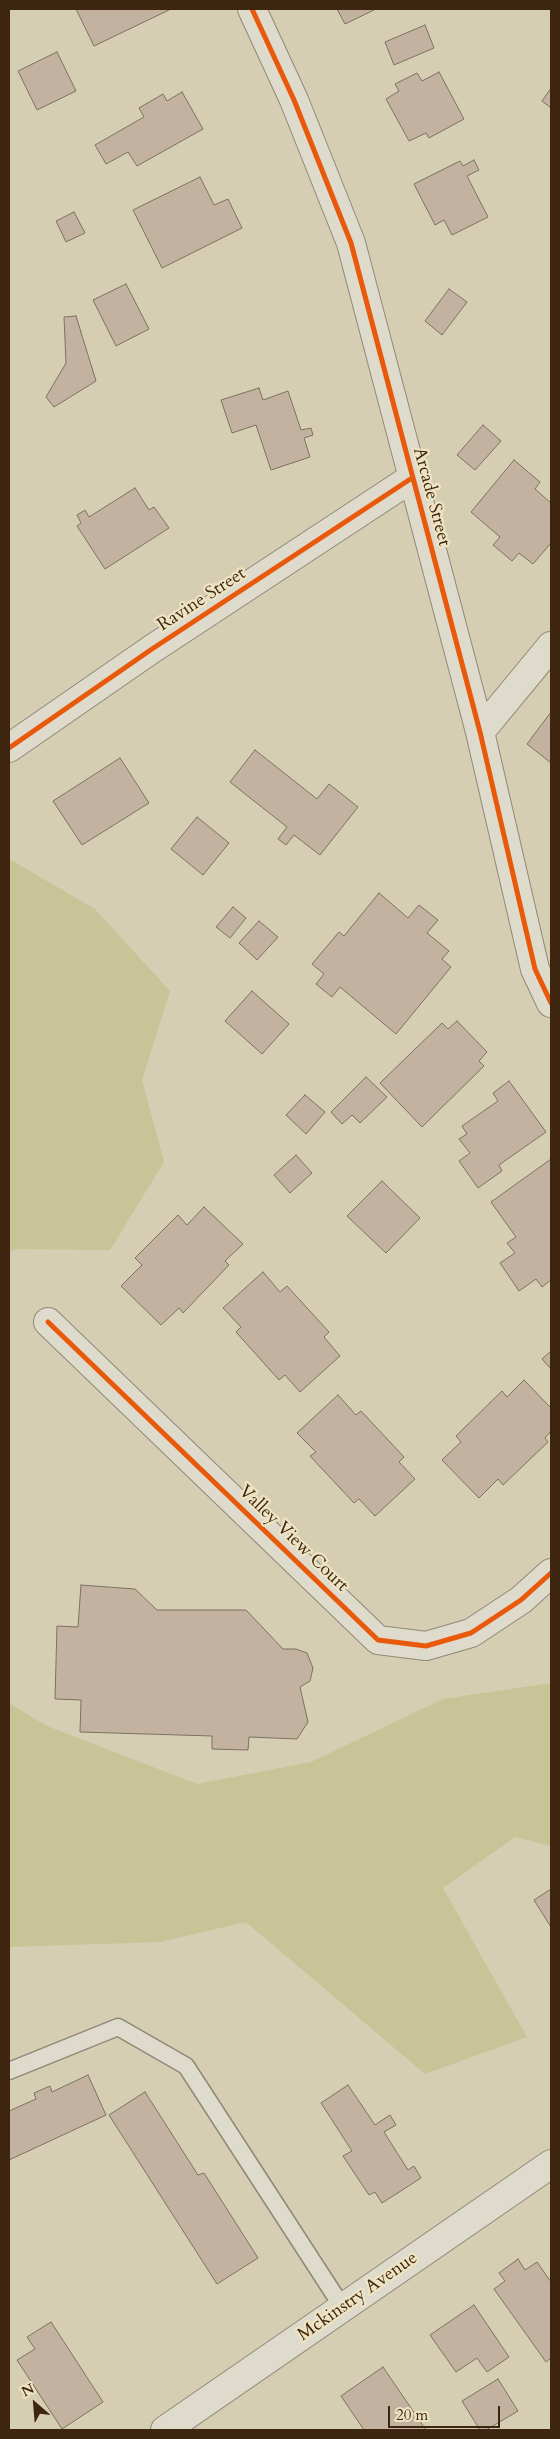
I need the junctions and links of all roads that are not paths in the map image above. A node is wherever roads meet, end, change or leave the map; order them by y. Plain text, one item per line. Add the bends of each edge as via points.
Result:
1 (252, 9) edge
2 (412, 478) junction
3 (551, 646) edge
4 (480, 732) junction
5 (9, 748) edge
6 (551, 1003) edge
7 (48, 1322) dead end
8 (551, 1573) edge
9 (9, 2071) edge
10 (551, 2164) edge
11 (343, 2308) junction
12 (165, 2430) edge

1 - 2 street, Arcade Street via 294,100 351,243
2 - 4 street, Arcade Street
2 - 5 street, Ravine Street via 152,649
3 - 4 street
4 - 6 street, Arcade Street via 535,969
7 - 8 street, Valley View Court via 378,1640 426,1646 471,1633 521,1600
9 - 11 lane via 118,2027 186,2066
10 - 11 street, Mckinstry Avenue
11 - 12 street, Mckinstry Avenue

